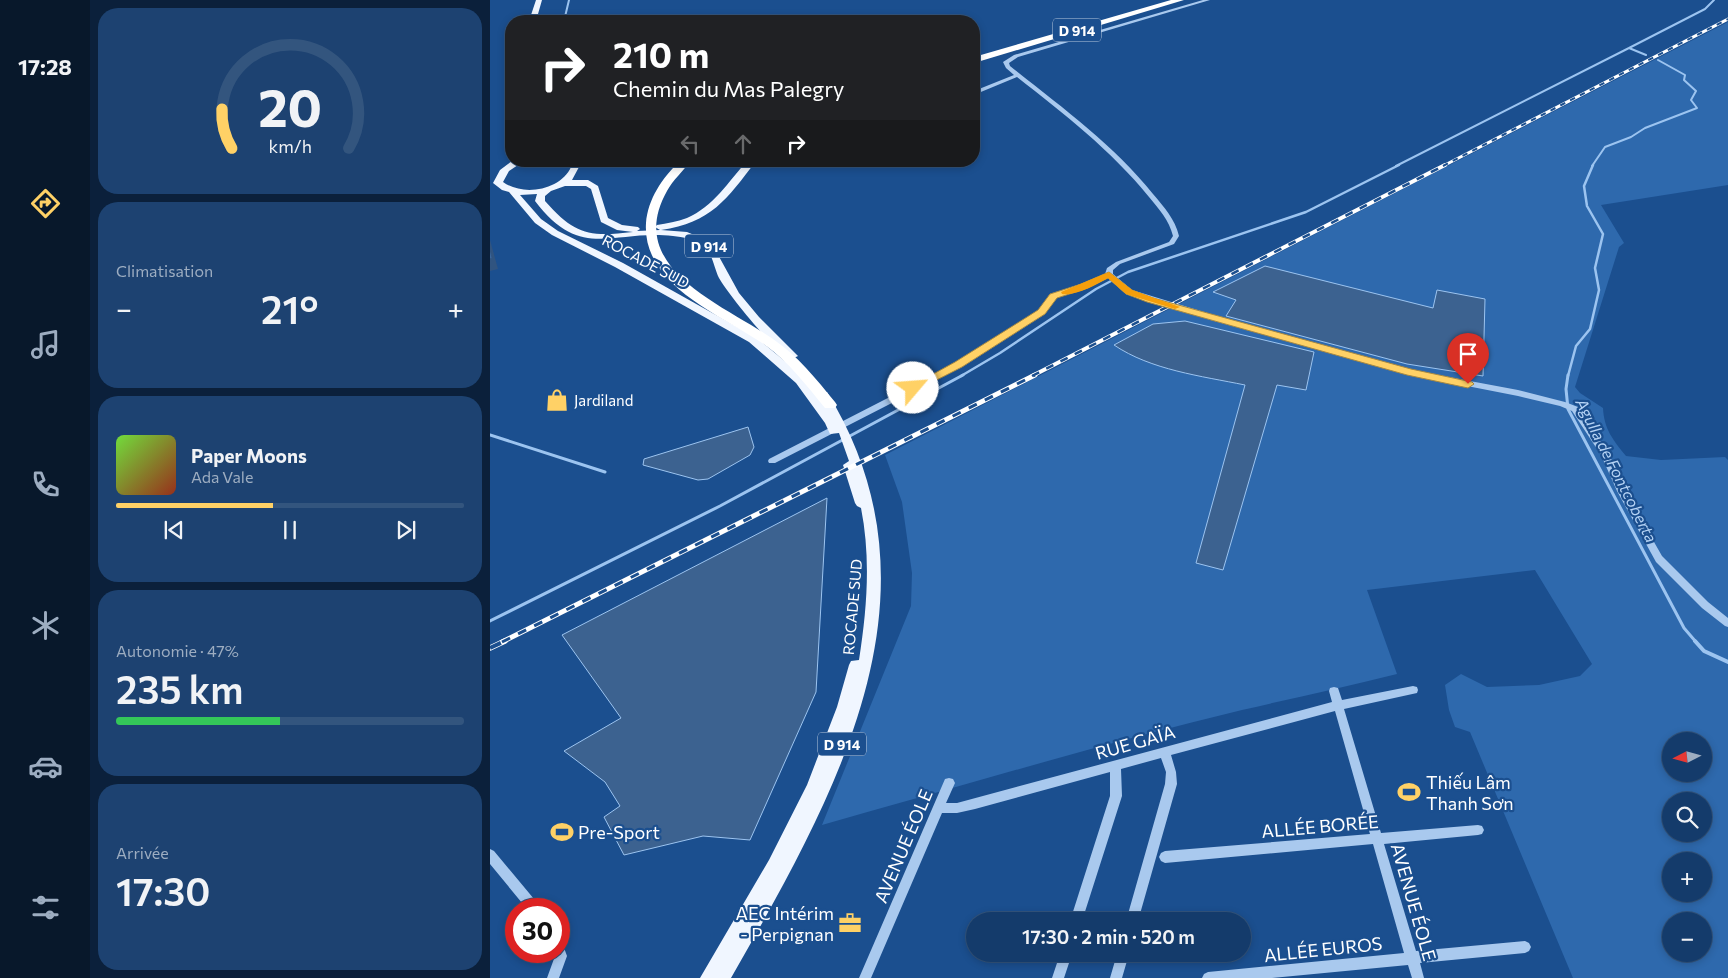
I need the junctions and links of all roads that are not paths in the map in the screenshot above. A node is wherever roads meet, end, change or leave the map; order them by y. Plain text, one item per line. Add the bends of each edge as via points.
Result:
1 (539, 0) edge
2 (545, 0) edge
3 (1164, 0) edge
4 (1180, 0) edge
5 (1208, 0) edge
6 (534, 15) edge
7 (541, 15) edge
8 (980, 54) edge
9 (980, 58) edge
10 (1018, 75) junction
11 (980, 91) edge
12 (508, 167) edge
13 (575, 167) edge
14 (673, 167) edge
15 (681, 167) edge
16 (740, 167) edge
17 (747, 167) edge
18 (573, 174) junction
19 (494, 178) edge
20 (561, 184) junction
21 (548, 189) junction
22 (490, 190) edge
23 (508, 190) junction
24 (648, 218) junction
25 (650, 247) junction
26 (1110, 276) junction
27 (708, 314) junction
28 (830, 405) junction
29 (834, 420) junction
30 (772, 461) dead end
31 (860, 486) junction
32 (1728, 623) edge
33 (1413, 690) dead end
34 (1334, 691) dead end
35 (1338, 705) junction
36 (1165, 752) junction
37 (1115, 766) junction
38 (949, 783) dead end
39 (940, 808) junction
40 (1478, 830) dead end
41 (1377, 838) junction
42 (490, 855) edge
43 (1165, 857) dead end
44 (526, 898) edge
45 (1079, 912) edge
46 (1134, 912) edge
47 (1525, 947) dead end
48 (1411, 957) junction
49 (1063, 962) edge
50 (1121, 962) edge
51 (558, 963) edge
52 (553, 978) edge
53 (709, 978) edge
54 (720, 978) edge
55 (865, 978) edge
56 (1058, 978) edge
57 (1116, 978) edge
58 (1208, 978) edge
59 (1418, 978) edge

1 - 6 main road
2 - 7 main road
3 - 8 highway, D 914
4 - 9 highway, D 914
5 - 10 street via 1008,59 1006,64
10 - 11 street
10 - 26 street via 1140,179 1174,224 1176,236 1172,243 1118,263 1109,269
12 - 19 main road
13 - 18 main road
14 - 24 highway, D 914 via 649,198
15 - 24 highway, D 914 via 667,182
16 - 18 main road, D 914 via 702,210 684,219 659,224 631,225 612,218 603,187
17 - 20 main road, D 914 via 706,213 667,227 632,229 612,225 604,220 595,188 588,183
18 - 20 main road
19 - 23 main road
20 - 21 main road
21 - 23 main road via 530,193
21 - 28 main road, ROCADE SUD / D 914 via 540,201 548,212 566,228 581,234 615,237 673,233 708,244 734,294 808,373
22 - 23 main road
23 - 27 main road, ROCADE SUD / D 914 via 538,221 555,233
24 - 25 highway, D 914 via 642,234
25 - 27 highway, D 914 via 655,269
25 - 28 highway, D 914 via 679,283 783,354
26 - 30 street via 1054,296 1042,312 958,365
26 - 32 street via 1129,292 1150,300 1402,370 1575,408 1605,454 1621,491 1659,559
27 - 29 main road, ROCADE SUD / D 914 via 771,353 800,380
28 - 29 main road, ROCADE SUD / D 914
29 - 31 main road, ROCADE SUD / D 914 via 845,455
31 - 53 main road, ROCADE SUD / D 914 via 867,582 856,666 845,705 829,752 795,826
31 - 54 main road, ROCADE SUD / D 914 via 873,541 874,582 864,666 855,706 838,754 803,831
33 - 35 street
34 - 35 street, AVENUE ÉOLE
35 - 36 street, RUE GAÏA
35 - 41 street, AVENUE ÉOLE
36 - 37 street, RUE GAÏA
36 - 46 street via 1171,772 1170,784
37 - 39 street, RUE GAÏA via 975,804
37 - 45 street via 1116,796
38 - 39 street, AVENUE ÉOLE
39 - 55 street, AVENUE ÉOLE
40 - 41 street, ALLÉE BORÉE
41 - 43 street, ALLÉE BORÉE
41 - 48 street, AVENUE ÉOLE
42 - 44 street
47 - 48 street, ALLÉE EUROS
48 - 58 street, ALLÉE EUROS
48 - 59 street, AVENUE ÉOLE
49 - 56 street
50 - 57 street
51 - 52 street

